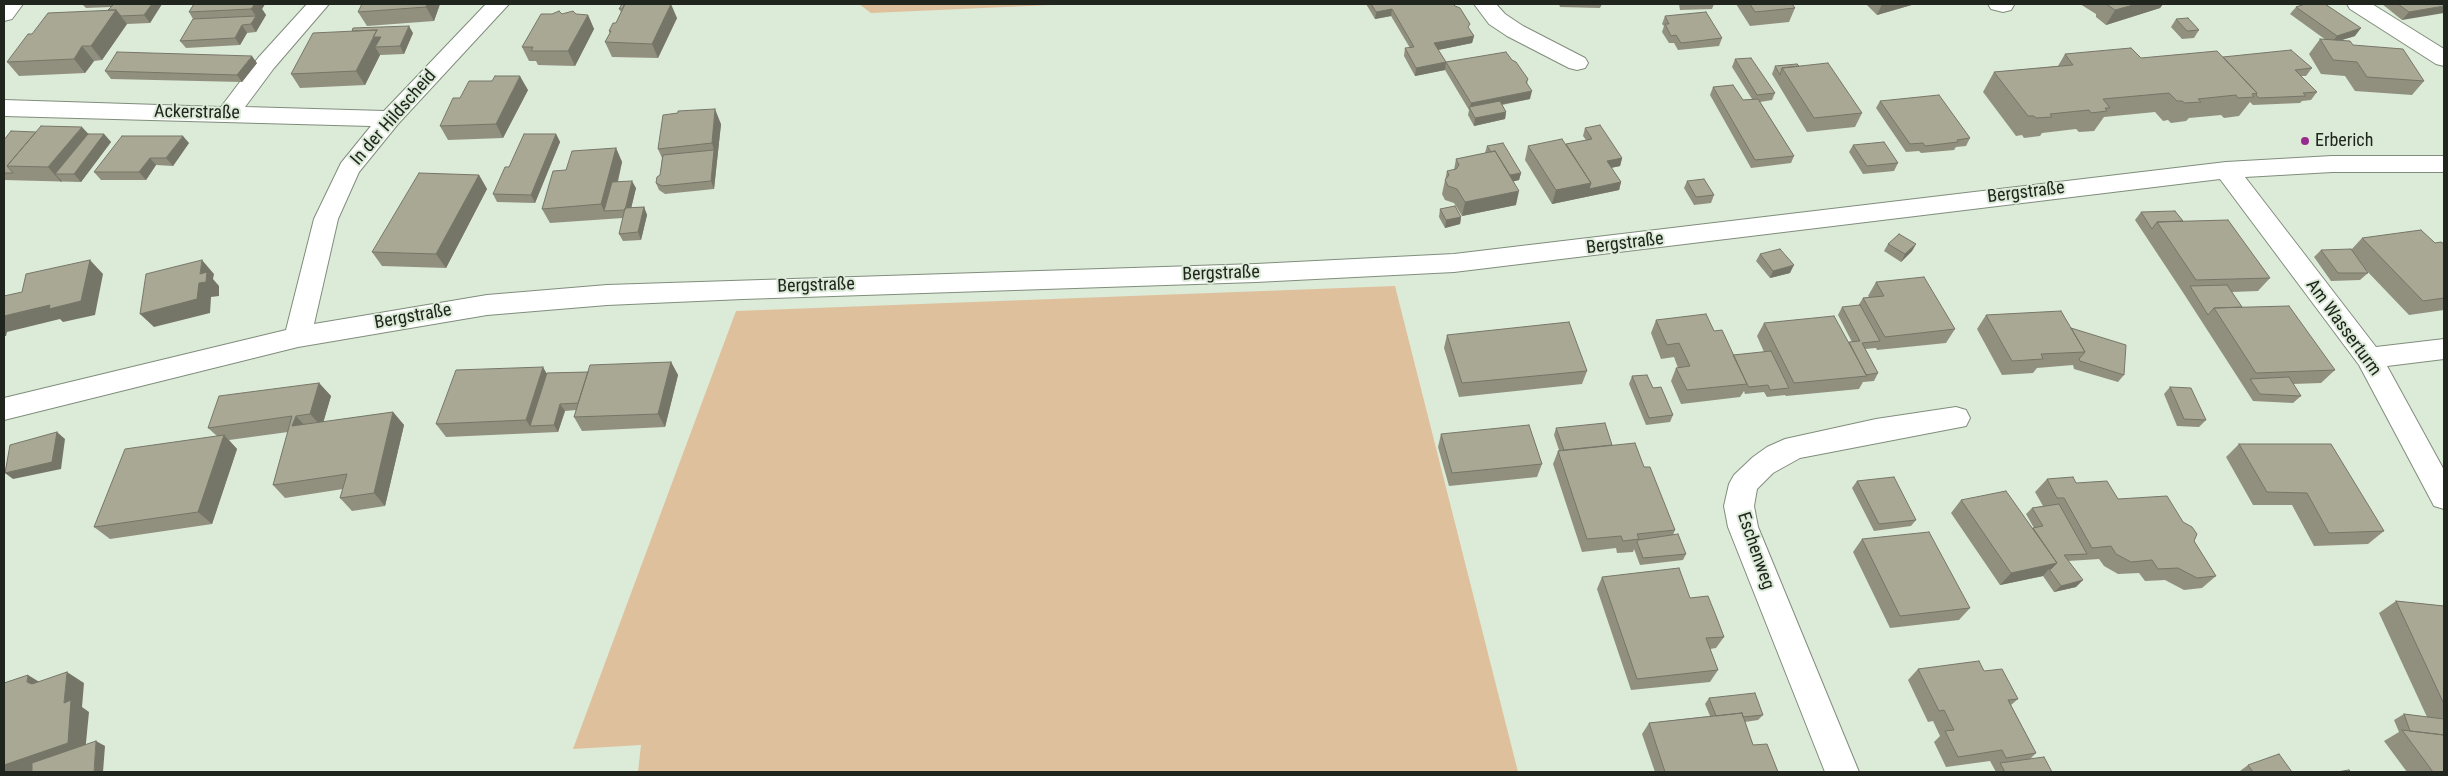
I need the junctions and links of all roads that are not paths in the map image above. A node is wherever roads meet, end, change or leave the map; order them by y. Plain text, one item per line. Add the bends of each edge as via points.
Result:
1 (12, 4) edge
2 (318, 4) edge
3 (498, 4) edge
4 (1485, 4) edge
5 (2358, 4) edge
6 (4, 14) edge
7 (2444, 60) edge
8 (1576, 64) dead end
9 (4, 108) edge
10 (228, 113) junction
11 (390, 119) junction
12 (2444, 164) edge
13 (2226, 170) junction
14 (298, 337) junction
15 (2444, 349) edge
16 (2369, 358) junction
17 (4, 409) edge
18 (1956, 418) dead end
19 (2444, 497) edge
20 (1842, 772) edge

1 - 6 street
2 - 10 street via 266,63
3 - 11 street, In der Hildscheid
4 - 8 street via 1515,31
5 - 7 street
9 - 10 street, Ackerstraße
10 - 11 street, Ackerstraße
11 - 14 street, In der Hildscheid via 349,169 326,219
12 - 13 street, Bergstraße via 2332,164
13 - 14 street, Bergstraße via 1454,264 607,295 487,305
13 - 16 street, Am Wasserturm
14 - 17 street, Bergstraße
15 - 16 street
16 - 19 street, Am Wasserturm
18 - 20 street, Eschenweg via 1795,447 1770,460 1744,484 1739,506 1743,527

